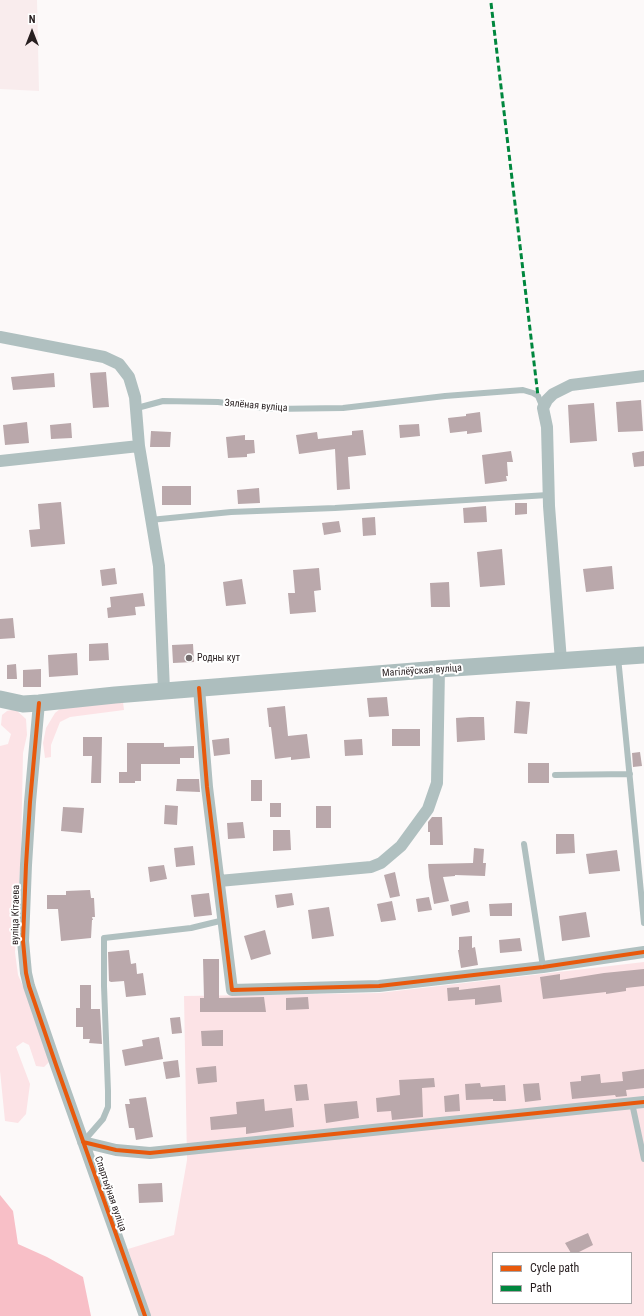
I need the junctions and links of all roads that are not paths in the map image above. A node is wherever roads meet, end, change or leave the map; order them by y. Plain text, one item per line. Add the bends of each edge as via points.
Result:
1 (0, 337) edge
2 (644, 376) edge
3 (136, 408) junction
4 (543, 408) junction
5 (139, 446) junction
6 (0, 461) edge
7 (548, 495) junction
8 (150, 520) junction
9 (644, 655) edge
10 (618, 657) junction
11 (561, 662) junction
12 (439, 669) junction
13 (199, 688) junction
14 (164, 691) junction
15 (0, 699) edge
16 (40, 703) junction
17 (630, 774) junction
18 (555, 775) dead end
19 (524, 844) dead end
20 (219, 881) junction
21 (224, 920) junction
22 (644, 923) edge
23 (644, 952) edge
24 (544, 967) junction
25 (638, 1103) edge
26 (83, 1142) junction
27 (644, 1158) edge
28 (145, 1316) edge

1 - 3 street via 110,359 119,364 129,377
2 - 4 street via 571,385 553,394
3 - 4 lane, Зялёная вуліца via 163,401 218,402 272,409 343,408 523,390 538,396
3 - 5 street
4 - 7 street via 547,427
5 - 6 street
5 - 8 street
7 - 8 lane via 231,512
7 - 11 street
8 - 14 street via 160,579
9 - 10 main road, Магілёўская вуліца
10 - 11 main road, Магілёўская вуліца
10 - 17 lane
11 - 12 main road, Магілёўская вуліца
12 - 13 main road, Магілёўская вуліца
12 - 20 street via 437,784 428,809 401,846 382,863 371,867
13 - 14 main road
13 - 20 street via 207,787
14 - 16 main road
15 - 16 main road via 23,704
16 - 26 street, вуліца Кітаева via 26,865 24,960 29,986
17 - 18 lane
17 - 22 lane
19 - 24 lane
20 - 21 street
21 - 24 street via 232,990 379,986
21 - 26 lane via 191,928 104,938 108,1107 103,1119
23 - 24 street
25 - 26 street via 150,1153 116,1150
25 - 27 lane
26 - 28 street, Спартыўная вуліца

